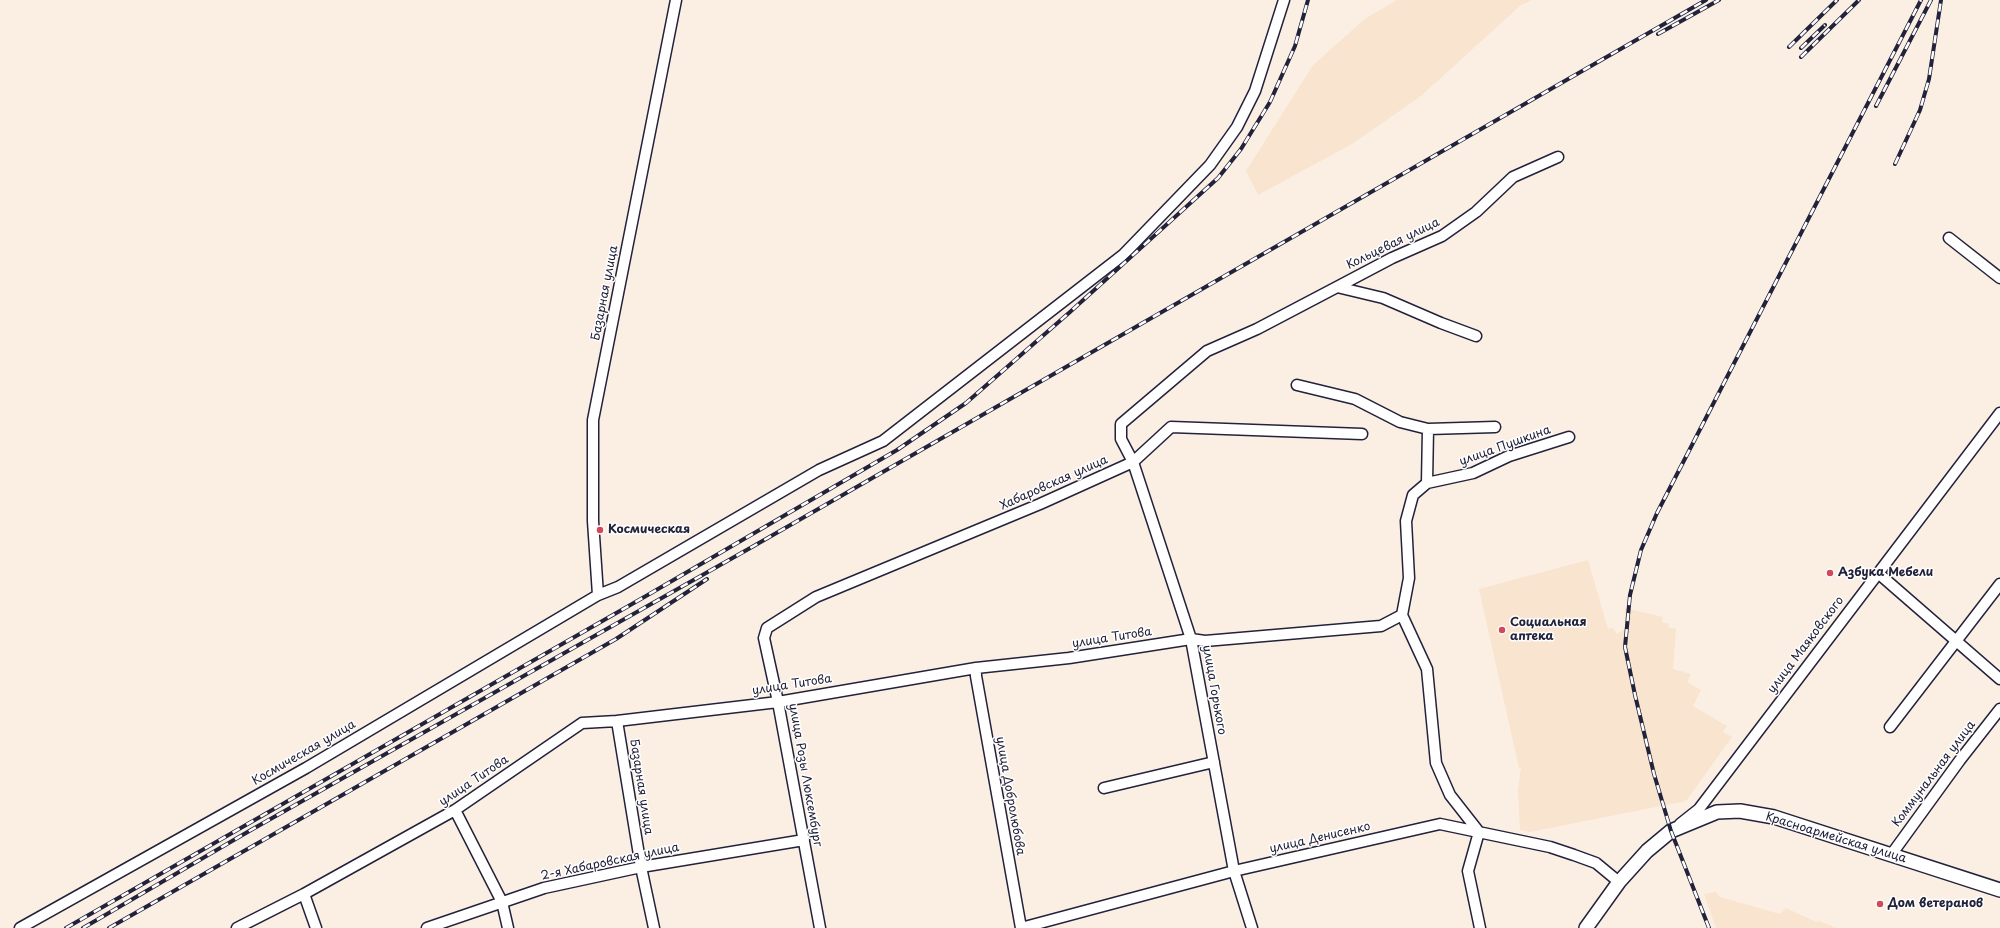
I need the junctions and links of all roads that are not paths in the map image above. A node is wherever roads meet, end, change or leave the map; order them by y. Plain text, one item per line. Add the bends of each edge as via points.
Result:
1 (676, 0) edge
2 (1284, 0) edge
3 (1558, 158) dead end
4 (1949, 238) dead end
5 (2000, 278) edge
6 (1337, 286) junction
7 (1476, 336) dead end
8 (1186, 370) joint
9 (1297, 385) dead end
10 (2000, 413) edge
11 (1495, 427) dead end
12 (1428, 429) junction
13 (1362, 434) dead end
14 (1569, 437) dead end
15 (1132, 462) junction
16 (1427, 483) junction
17 (1878, 573) junction
18 (2000, 584) edge
19 (598, 595) junction
20 (1402, 615) junction
21 (767, 628) joint
22 (1191, 639) junction
23 (1955, 641) junction
24 (976, 668) junction
25 (2000, 679) edge
26 (778, 702) junction
27 (2000, 709) edge
28 (617, 721) junction
29 (1890, 727) dead end
30 (1214, 762) junction
31 (1104, 788) dead end
32 (455, 810) junction
33 (1479, 832) junction
34 (1671, 832) junction
35 (804, 840) junction
36 (1891, 855) junction
37 (641, 867) junction
38 (1234, 871) junction
39 (1619, 882) junction
40 (2000, 890) edge
41 (304, 894) junction
42 (502, 902) junction
43 (20, 928) edge
44 (238, 928) edge
45 (316, 928) edge
46 (427, 928) edge
47 (508, 928) edge
48 (654, 928) edge
49 (820, 928) edge
50 (1021, 928) edge
51 (1252, 928) edge
52 (1480, 928) edge
53 (1586, 928) edge

1 - 19 street, Базарная улица via 594,420 593,521
2 - 19 street, Космическая улица via 1255,91 1237,127 1210,164 1123,255 883,441 819,470 618,587
3 - 6 street, Кольцевая улица via 1513,177 1476,212 1442,236
4 - 5 street
6 - 7 street, Кольцевая улица via 1382,298
6 - 8 street, Кольцевая улица via 1276,320 1207,351
8 - 15 street, улица Горького via 1121,424 1121,439
9 - 12 street via 1355,399 1400,422
10 - 17 street, улица Маяковского
11 - 12 street
12 - 16 street
13 - 15 street, Хабаровская улица via 1171,427
14 - 16 street, улица Пушкина via 1510,456 1474,473
15 - 21 street, Хабаровская улица via 1040,504 816,598
15 - 22 street, улица Горького
16 - 20 street via 1413,495 1406,521 1409,578
17 - 23 street
17 - 34 street, улица Маяковского via 1699,809
18 - 23 street
19 - 43 street, Космическая улица via 306,768
20 - 22 street, улица Титова via 1381,626 1205,641
20 - 33 street via 1427,669 1436,763 1450,795
21 - 26 street, улица Розы Люксембург via 764,638
22 - 24 street, улица Титова via 1069,658
22 - 30 street, улица Горького
23 - 25 street
23 - 29 street
24 - 26 street, улица Титова
24 - 50 street, улица Добролюбова
26 - 28 street, улица Титова
26 - 35 street, улица Розы Люксембург
27 - 36 street, Коммунальная улица
28 - 32 street, улица Титова via 582,722
28 - 37 street, Базарная улица
30 - 31 street
30 - 38 street, улица Горького
32 - 41 street, улица Титова
32 - 42 street
33 - 38 street, улица Денисенко via 1440,824
33 - 39 street, улица Денисенко via 1550,847 1574,855 1596,863
33 - 52 street via 1468,871
34 - 36 street, Красноармейская улица via 1717,812 1740,811 1774,818
34 - 39 street, Красноармейская улица via 1647,850
35 - 37 street, 2-я Хабаровская улица
35 - 49 street, улица Розы Люксембург
36 - 40 street, Красноармейская улица
37 - 42 street, 2-я Хабаровская улица via 544,888
37 - 48 street, Базарная улица
38 - 50 street, улица Денисенко
38 - 51 street, улица Горького
39 - 53 street, Красноармейская улица
41 - 44 street, улица Титова
41 - 45 street
42 - 46 street, 2-я Хабаровская улица
42 - 47 street

